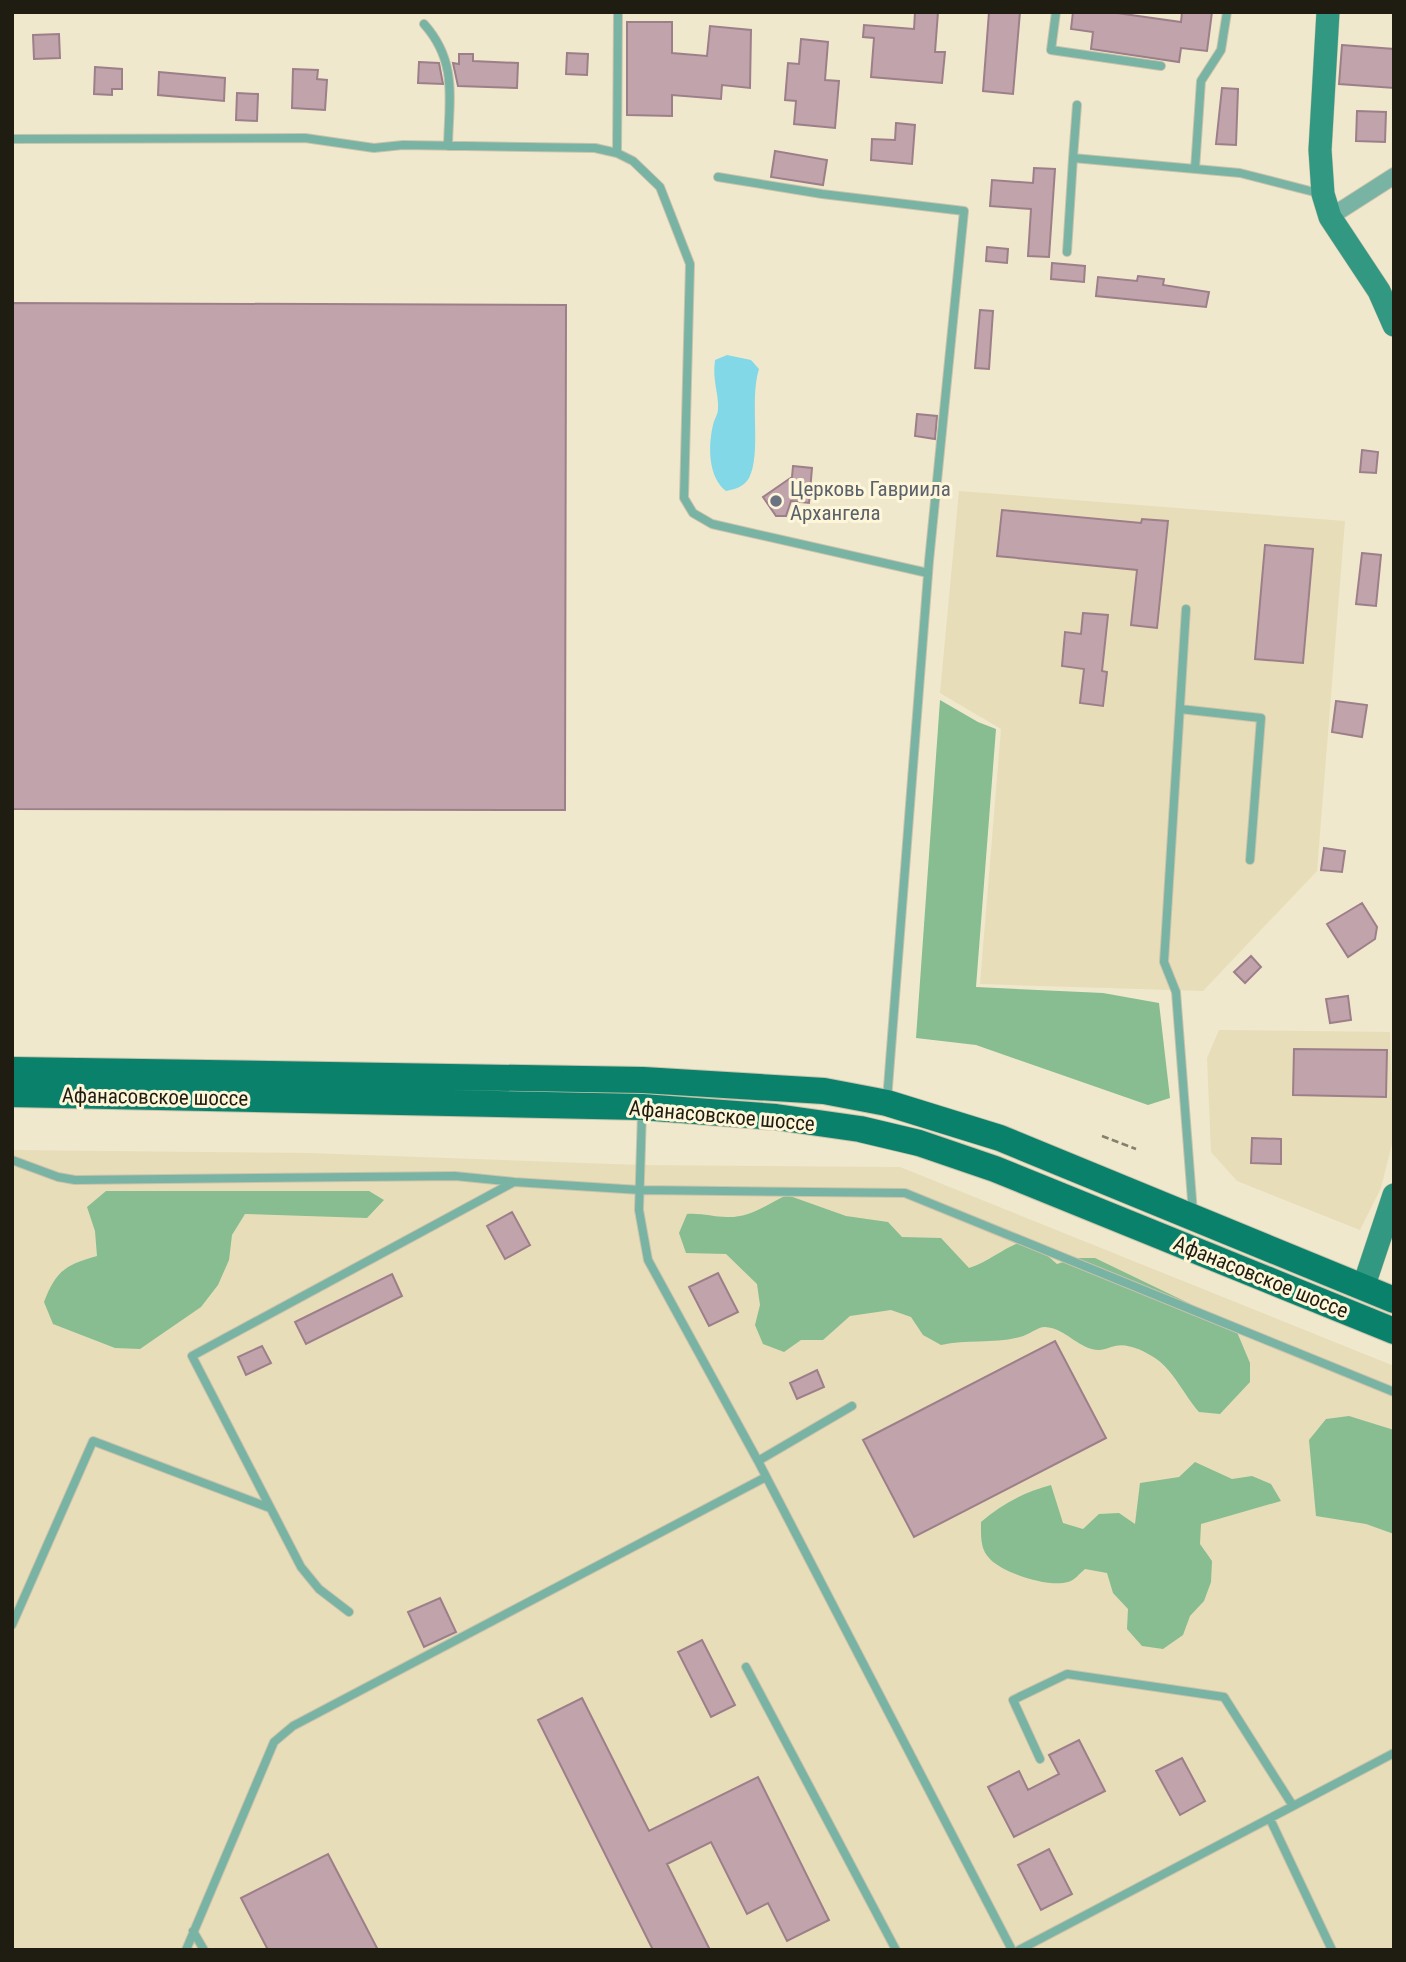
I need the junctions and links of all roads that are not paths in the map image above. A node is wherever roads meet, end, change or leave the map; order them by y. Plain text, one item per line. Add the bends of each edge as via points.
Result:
1 (618, 12) edge
2 (1056, 12) edge
3 (1227, 12) edge
4 (1328, 12) edge
5 (424, 24) dead end
6 (1161, 66) dead end
7 (1077, 105) dead end
8 (12, 139) edge
9 (448, 146) junction
10 (617, 153) junction
11 (1073, 158) junction
12 (1195, 169) junction
13 (1394, 176) edge
14 (718, 177) dead end
15 (1323, 194) junction
16 (1330, 217) junction
17 (1067, 252) dead end
18 (1394, 325) edge
19 (928, 573) junction
20 (1186, 609) dead end
21 (1180, 709) junction
22 (1250, 860) dead end
23 (12, 1070) edge
24 (643, 1080) junction
25 (12, 1094) edge
26 (887, 1103) junction
27 (642, 1107) junction
28 (12, 1160) edge
29 (514, 1182) junction
30 (640, 1190) junction
31 (1394, 1195) edge
32 (1194, 1220) junction
33 (1363, 1288) junction
34 (1394, 1300) edge
35 (1394, 1331) edge
36 (1394, 1392) edge
37 (852, 1406) dead end
38 (758, 1461) junction
39 (766, 1477) junction
40 (271, 1508) junction
41 (349, 1612) dead end
42 (12, 1625) edge
43 (746, 1667) dead end
44 (1394, 1753) edge
45 (1040, 1759) dead end
46 (1293, 1806) junction
47 (1270, 1819) junction
48 (193, 1931) junction
49 (186, 1950) edge
50 (204, 1950) edge
51 (896, 1950) edge
52 (1012, 1950) edge
53 (1019, 1950) edge
54 (1332, 1950) edge

1 - 10 lane
2 - 6 lane via 1051,50
3 - 12 lane via 1221,50 1200,81
4 - 15 street via 1320,150
5 - 9 lane via 438,40 450,69
7 - 11 lane
8 - 9 lane via 305,138 374,148
9 - 10 lane via 595,148
10 - 19 lane via 633,161 660,187 690,264 684,498 693,513 712,524
11 - 12 lane
11 - 17 lane
12 - 15 lane via 1240,173
13 - 16 street
14 - 19 lane via 964,211
15 - 16 street
16 - 18 street via 1379,291
19 - 26 lane
20 - 21 lane
21 - 22 lane via 1261,718
21 - 32 lane via 1164,962 1175,992
23 - 24 main road, Афанасовское шоссе
24 - 26 main road, Афанасовское шоссе via 824,1091
24 - 27 lane
25 - 27 main road, Афанасовское шоссе
26 - 32 main road, Афанасовское шоссе via 1000,1138
27 - 30 lane
27 - 35 main road, Афанасовское шоссе via 776,1117 919,1143 995,1169
28 - 29 lane via 75,1180 455,1176
29 - 30 lane
29 - 40 lane via 192,1356
30 - 36 lane via 905,1193
30 - 38 lane via 648,1260
31 - 33 street
32 - 33 main road, Афанасовское шоссе
33 - 34 main road, Афанасовское шоссе
37 - 38 lane
38 - 39 lane
39 - 48 lane via 293,1726 274,1742
39 - 52 lane
40 - 41 lane via 301,1567 319,1589
40 - 42 lane via 93,1441
43 - 51 lane
44 - 46 lane
45 - 46 lane via 1013,1700 1067,1674 1224,1697
46 - 47 lane
47 - 53 lane
47 - 54 lane
48 - 49 lane
48 - 50 lane

